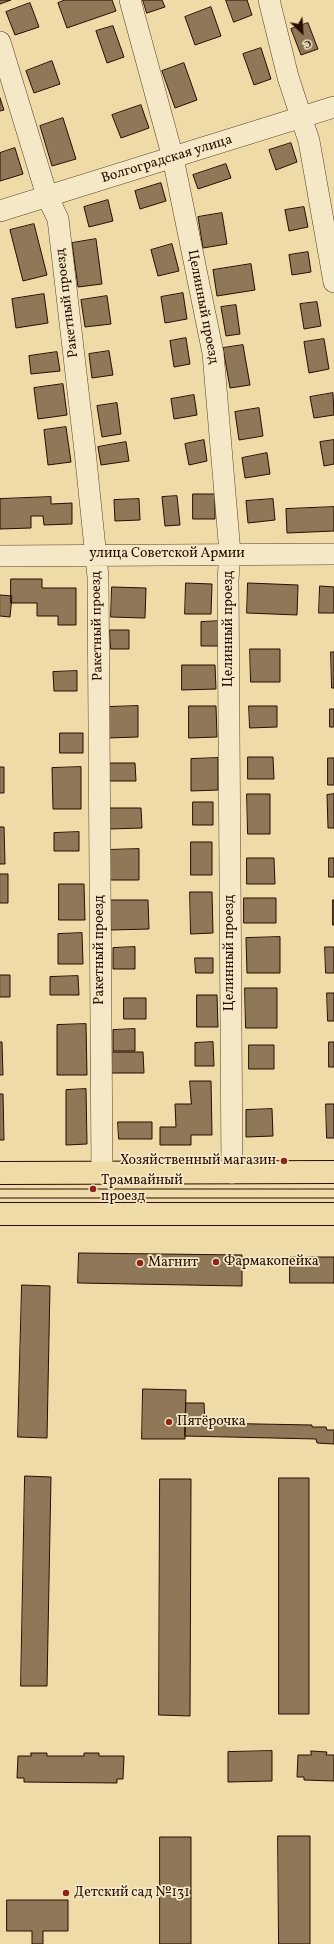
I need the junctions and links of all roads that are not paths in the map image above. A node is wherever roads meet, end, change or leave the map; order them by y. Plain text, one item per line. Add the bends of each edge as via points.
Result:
1 (130, 0) edge
2 (269, 0) edge
3 (0, 42) edge
4 (334, 107) edge
5 (302, 118) junction
6 (173, 158) junction
7 (47, 196) junction
8 (0, 211) edge
9 (334, 282) edge
10 (230, 554) junction
11 (334, 554) edge
12 (96, 555) junction
13 (0, 556) edge
14 (334, 1172) edge
15 (0, 1173) edge
16 (102, 1173) junction
17 (232, 1173) junction
18 (0, 1214) edge
19 (334, 1214) edge

1 - 6 street, Целинный проезд
2 - 5 street via 288,77
3 - 7 street, Ракетный проезд
4 - 5 street, Волгоградская улица
5 - 6 street, Волгоградская улица
5 - 9 street via 309,141
6 - 7 street, Волгоградская улица
6 - 10 street, Целинный проезд via 213,353
7 - 8 street, Волгоградская улица
7 - 12 street, Ракетный проезд via 58,219
10 - 11 street, улица Советской Армии
10 - 12 street, улица Советской Армии
10 - 17 street, Целинный проезд via 228,580
12 - 13 street, улица Советской Армии
12 - 16 street, Ракетный проезд
14 - 17 main road
15 - 16 main road
16 - 17 main road
18 - 19 main road

